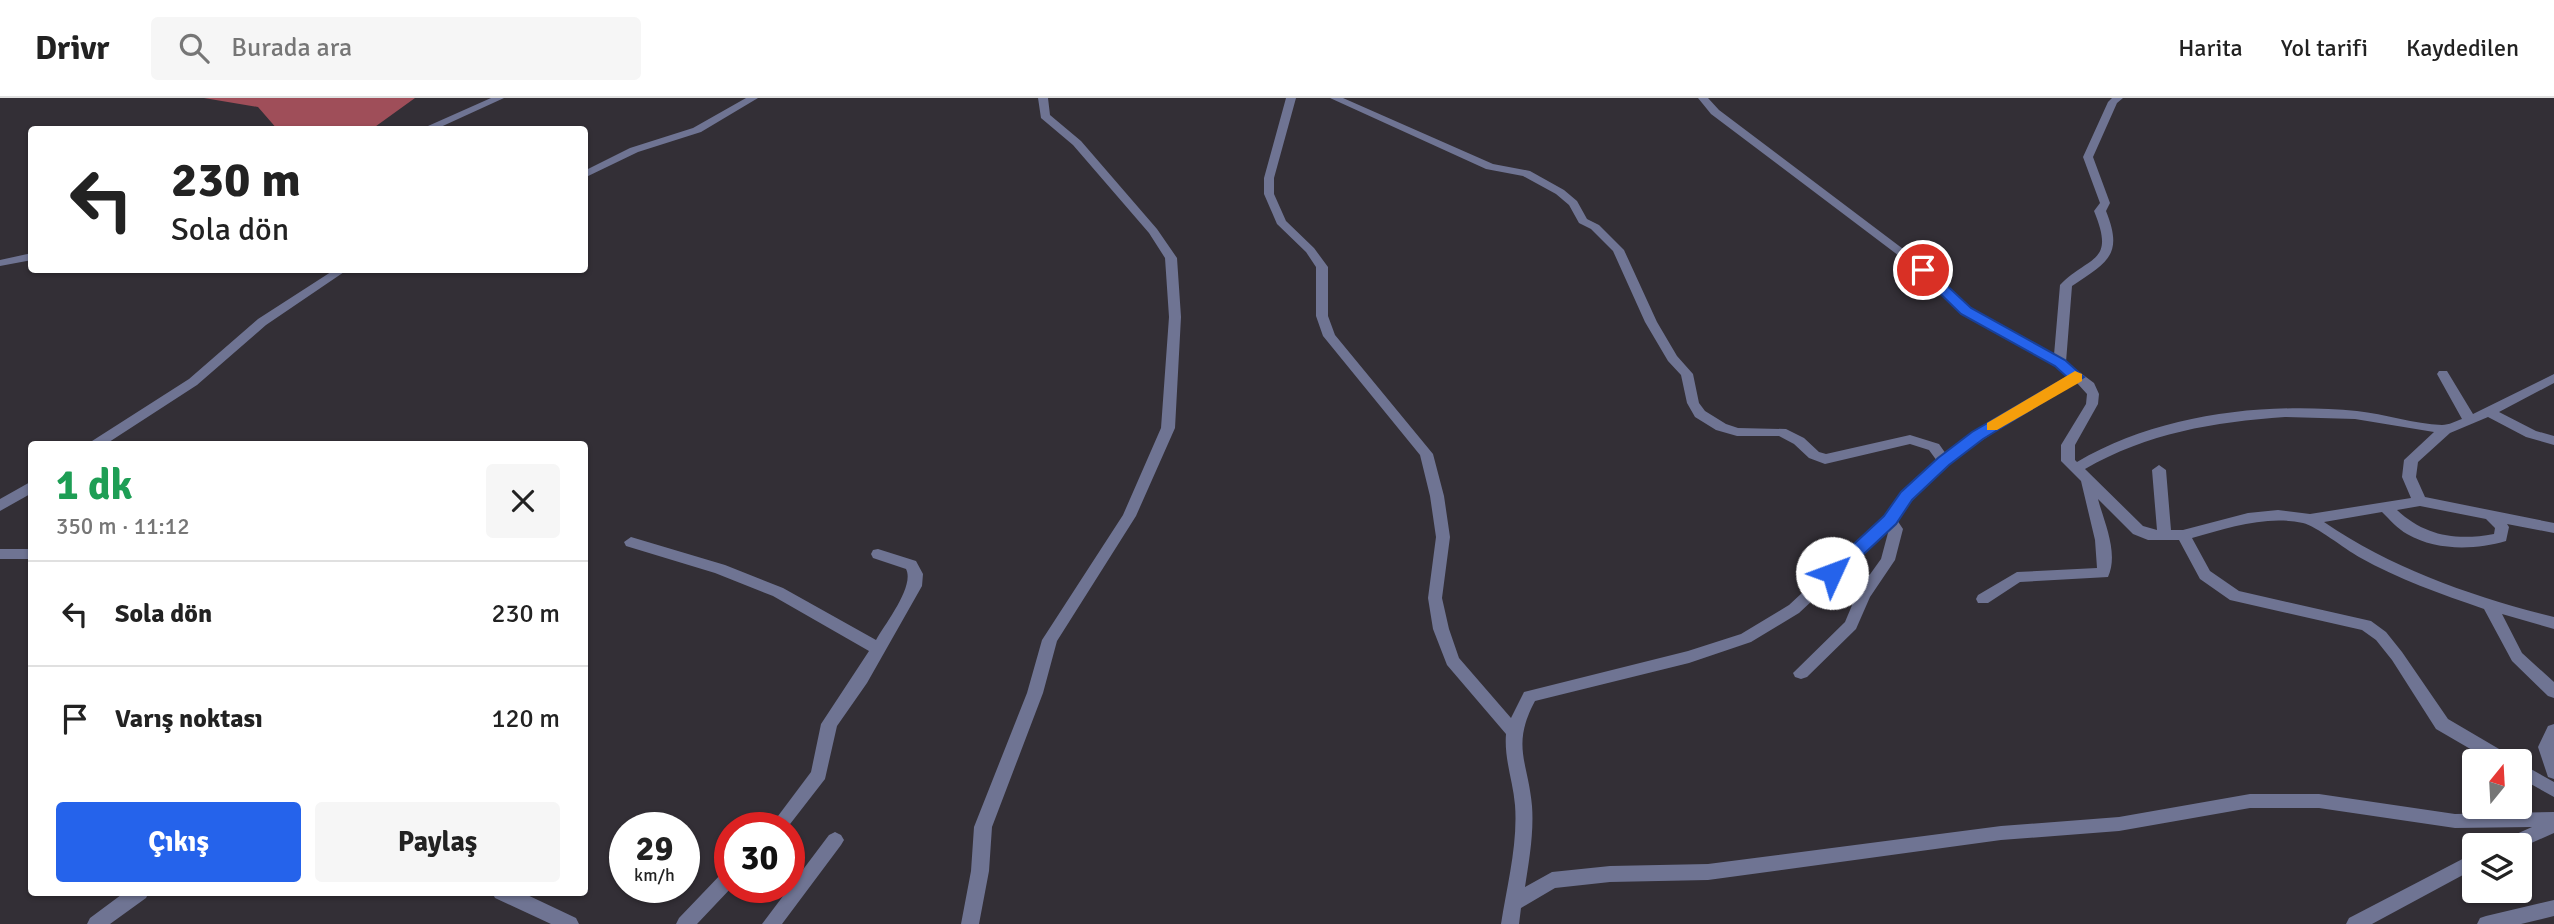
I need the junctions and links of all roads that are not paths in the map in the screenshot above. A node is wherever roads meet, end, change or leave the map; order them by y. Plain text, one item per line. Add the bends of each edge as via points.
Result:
1 (499, 98) edge
2 (753, 98) edge
3 (1043, 98) edge
4 (1291, 98) edge
5 (1335, 98) edge
6 (2118, 98) edge
7 (1706, 99) edge
8 (433, 126) edge
9 (588, 172) edge
10 (28, 257) edge
11 (0, 262) edge
12 (336, 273) edge
13 (2060, 363) junction
14 (2442, 374) dead end
15 (2077, 377) junction
16 (2554, 378) edge
17 (2487, 411) junction
18 (2470, 421) junction
19 (2445, 429) junction
20 (102, 441) edge
21 (2554, 441) edge
22 (1944, 462) junction
23 (2159, 470) dead end
24 (2081, 475) junction
25 (28, 488) edge
26 (2420, 501) junction
27 (0, 506) edge
28 (2384, 506) junction
29 (2490, 514) junction
30 (2310, 519) junction
31 (1890, 520) junction
32 (2554, 528) edge
33 (2164, 535) junction
34 (2183, 535) junction
35 (631, 542) dead end
36 (0, 554) edge
37 (28, 554) edge
38 (877, 554) dead end
39 (1983, 599) dead end
40 (2488, 605) junction
41 (2554, 623) edge
42 (879, 649) junction
43 (1801, 673) dead end
44 (2554, 692) edge
45 (1513, 731) junction
46 (2554, 731) edge
47 (2485, 749) edge
48 (2554, 772) edge
49 (2532, 777) edge
50 (2554, 790) edge
51 (789, 812) edge
52 (2554, 819) edge
53 (2554, 825) edge
54 (2532, 835) edge
55 (835, 840) dead end
56 (2462, 867) edge
57 (714, 894) edge
58 (134, 896) edge
59 (509, 896) edge
60 (1513, 904) junction
61 (2554, 908) edge
62 (96, 924) edge
63 (570, 924) edge
64 (685, 924) edge
65 (771, 924) edge
66 (970, 924) edge
67 (1510, 924) edge
68 (2356, 924) edge
69 (2486, 924) edge

1 - 8 street
2 - 9 street via 697,130 634,150
3 - 66 street via 1045,116 1077,144 1171,258 1175,307 1168,428 1129,516 1051,640 983,827
4 - 45 street via 1269,178 1273,208 1322,267 1322,316 1329,335 1426,454 1443,537 1435,598 1441,629 1452,661
5 - 22 street via 1490,167 1526,173 1573,203 1583,221 1618,250 1651,323 1687,374 1693,403 1700,414 1721,427 1737,432 1781,432 1825,459 1910,439 1934,447
6 - 13 street via 2088,157 2105,203 2100,212 2111,234 2109,247 2106,257 2066,285
7 - 13 street via 1715,112 1923,270 1966,311
10 - 11 street
12 - 20 street via 262,322 192,382
13 - 15 street
14 - 18 street
15 - 22 street via 1978,436
15 - 24 street via 2093,394 2092,404 2068,445 2068,461
16 - 17 street
17 - 18 street
17 - 21 street
18 - 19 street
19 - 24 street via 2354,415 2196,421 2094,456
19 - 26 street via 2411,460 2409,477
22 - 31 street via 1907,496
23 - 33 street
24 - 33 street via 2138,530
24 - 39 street via 2102,546 2103,573 2017,578
25 - 27 street
26 - 28 street
26 - 29 street
28 - 29 street via 2412,530 2463,540 2501,537 2501,527
28 - 30 street
29 - 32 street
30 - 34 street via 2248,518
30 - 40 street via 2365,556
31 - 43 street via 1896,529 1888,560 1863,595 1850,625
31 - 45 street via 1794,609 1746,638 1689,657 1530,696
33 - 34 street
34 - 47 street via 2205,575 2235,596 2366,625 2397,656 2442,724
35 - 42 street via 778,592
36 - 37 street
38 - 42 street via 911,565 916,574 915,586
40 - 41 street
40 - 44 street via 2517,657
42 - 51 street via 829,724 819,774
45 - 60 street via 1524,821
46 - 48 street via 2546,747
49 - 50 street
52 - 60 street via 2455,821 2319,801 2250,801 2119,824 2001,833 1709,873 1552,880
53 - 54 street
55 - 65 street
56 - 68 street
57 - 64 street
58 - 62 street
59 - 63 street
60 - 67 street
61 - 69 street

